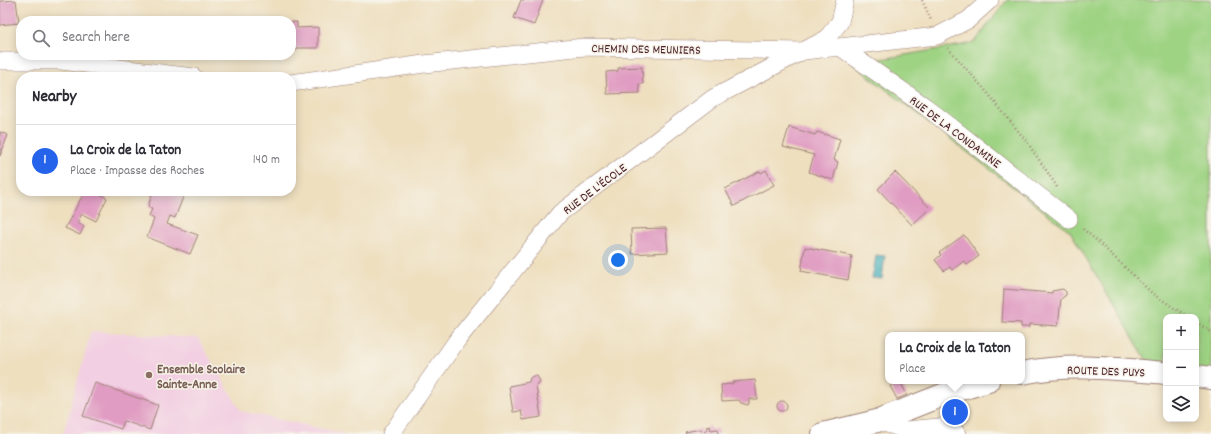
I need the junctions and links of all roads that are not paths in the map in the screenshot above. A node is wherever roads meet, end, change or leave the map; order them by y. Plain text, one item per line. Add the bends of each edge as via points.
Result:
1 (845, 0) edge
2 (990, 0) edge
3 (840, 47) junction
4 (804, 51) junction
5 (0, 61) edge
6 (152, 72) edge
7 (296, 82) edge
8 (1069, 219) road end
9 (1025, 372) edge
10 (1163, 373) edge
11 (1199, 376) edge
12 (1211, 378) edge
13 (978, 384) edge
14 (877, 421) junction
15 (391, 434) edge
16 (823, 434) edge
17 (956, 434) edge

1 - 4 street, RUE DE L'ÉCOLE via 840,22 826,39
2 - 3 street, CHEMIN DES MEUNIERS via 968,20 937,36
3 - 4 street, CHEMIN DES MEUNIERS
3 - 8 street, RUE DE LA CONDAMINE via 926,107
4 - 7 street, CHEMIN DES MEUNIERS via 584,47 424,64
4 - 15 street, RUE DE L'ÉCOLE via 713,98 560,213 458,339
5 - 6 street via 61,61
9 - 10 main road, ROUTE DES PUYS via 1052,368 1098,367
11 - 12 main road
13 - 14 main road
14 - 16 main road
14 - 17 street via 906,430 950,426

